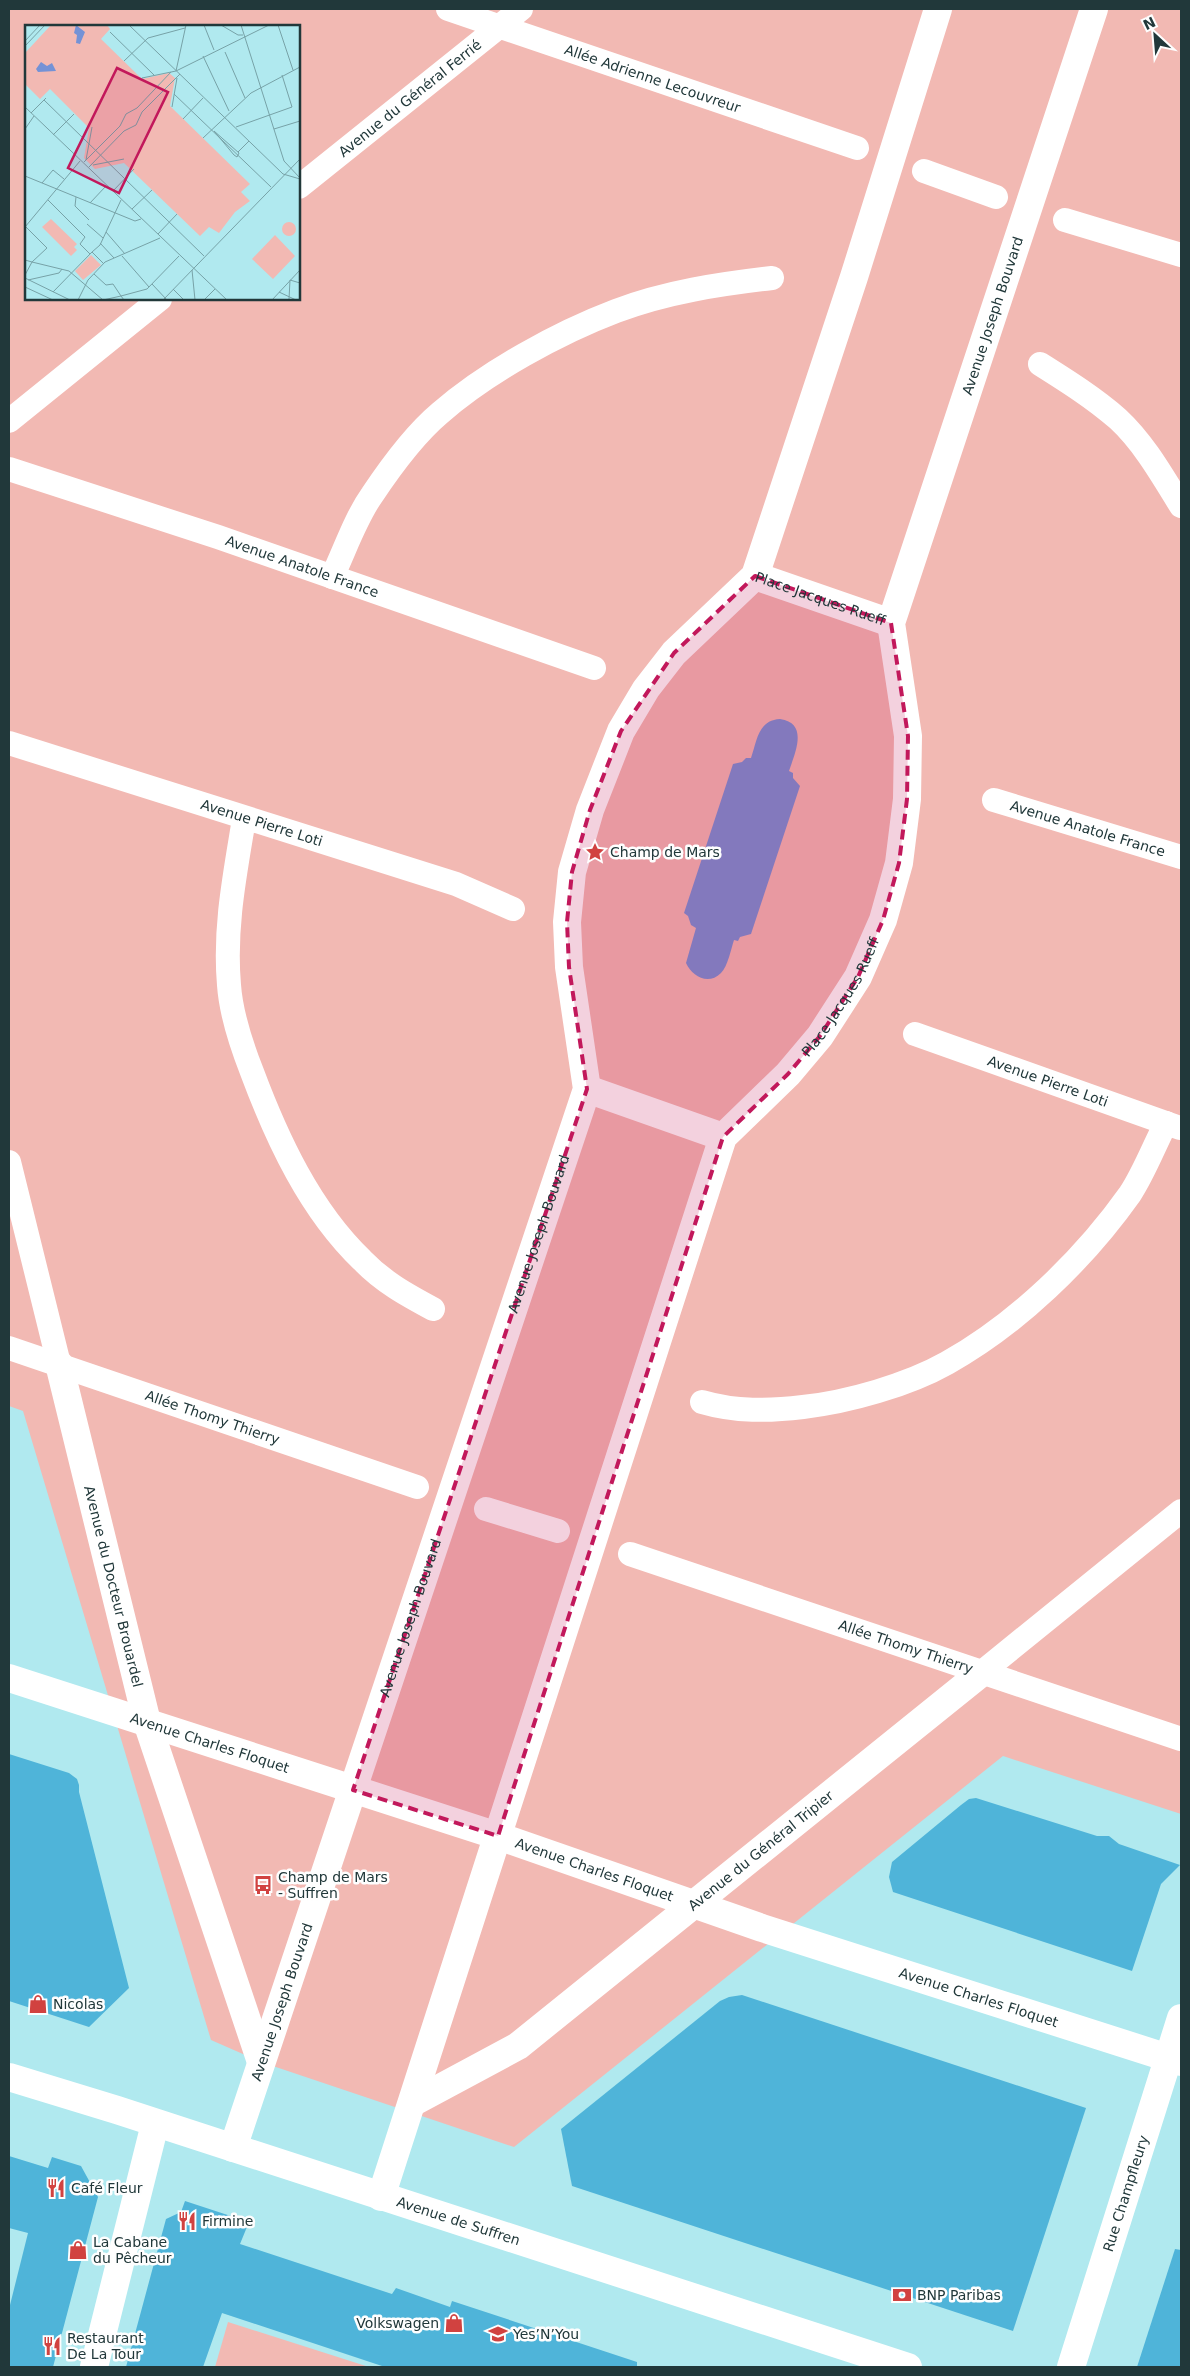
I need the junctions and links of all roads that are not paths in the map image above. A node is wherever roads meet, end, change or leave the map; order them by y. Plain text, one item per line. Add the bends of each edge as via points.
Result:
1 (448, 9) edge
2 (521, 9) edge
3 (938, 9) edge
4 (1094, 9) edge
5 (499, 26) junction
6 (857, 148) dead end
7 (924, 171) dead end
8 (300, 186) edge
9 (996, 197) dead end
10 (1065, 220) dead end
11 (1181, 255) edge
12 (772, 278) dead end
13 (159, 300) edge
14 (1040, 364) dead end
15 (9, 421) edge
16 (9, 469) edge
17 (1181, 506) edge
18 (755, 576) junction
19 (332, 577) junction
20 (891, 623) junction
21 (594, 668) dead end
22 (9, 743) edge
23 (994, 800) dead end
24 (244, 819) junction
25 (1181, 857) edge
26 (513, 908) dead end
27 (915, 1034) dead end
28 (587, 1089) junction
29 (1174, 1126) edge
30 (723, 1137) junction
31 (9, 1162) edge
32 (434, 1309) dead end
33 (9, 1348) edge
34 (59, 1364) junction
35 (702, 1402) dead end
36 (418, 1487) dead end
37 (486, 1508) dead end
38 (1181, 1511) edge
39 (558, 1531) dead end
40 (630, 1554) dead end
41 (981, 1673) junction
42 (9, 1678) edge
43 (147, 1722) junction
44 (1181, 1740) edge
45 (353, 1790) junction
46 (498, 1836) junction
47 (694, 1905) junction
48 (1181, 2018) edge
49 (1175, 2060) edge
50 (261, 2062) junction
51 (9, 2077) edge
52 (412, 2103) junction
53 (155, 2124) junction
54 (233, 2148) junction
55 (381, 2197) junction
56 (873, 2362) edge
57 (94, 2367) edge
58 (908, 2367) edge
59 (1071, 2367) edge

1 - 5 street, Allée Adrienne Lecouvreur
2 - 5 street, Avenue du Général Ferrié
3 - 18 street via 860,259
4 - 20 street, Avenue Joseph Bouvard
5 - 6 street, Allée Adrienne Lecouvreur
5 - 8 street, Avenue du Général Ferrié
7 - 9 street
10 - 11 street
12 - 19 street via 719,284 617,310 565,334 482,380 438,414 402,454 371,496
13 - 15 street
14 - 17 street via 1119,420 1155,465
16 - 19 street, Avenue Anatole France
18 - 20 street, Place Jacques Rueff
18 - 28 street, Place Jacques Rueff via 674,653 646,689 621,731 590,810 572,872 568,922 570,968
19 - 21 street, Avenue Anatole France
20 - 30 street, Place Jacques Rueff via 908,736 908,772 898,862 883,920 858,977 820,1036 788,1074
22 - 24 street, Avenue Pierre Loti
23 - 25 street, Avenue Anatole France
24 - 26 street, Avenue Pierre Loti via 456,884
24 - 32 street via 227,932 229,986 240,1040 259,1092 280,1141 333,1227 361,1260 389,1285
27 - 29 street, Avenue Pierre Loti
28 - 30 street
28 - 45 street, Avenue Joseph Bouvard
29 - 35 street via 1131,1193 1054,1283 1000,1327 947,1363 889,1387 832,1404 772,1411 725,1409
30 - 46 street
31 - 34 street
33 - 34 street, Allée Thomy Thierry
34 - 36 street, Allée Thomy Thierry
34 - 43 street, Avenue du Docteur Brouardel
37 - 39 street
38 - 41 street
40 - 41 street, Allée Thomy Thierry
41 - 44 street, Allée Thomy Thierry
41 - 47 street, Avenue du Général Tripier
42 - 43 street, Avenue Charles Floquet
43 - 45 street, Avenue Charles Floquet
43 - 50 street, Avenue du Docteur Brouardel
45 - 46 street, Avenue Charles Floquet
45 - 50 street, Avenue Joseph Bouvard
46 - 47 street, Avenue Charles Floquet
46 - 52 street
47 - 49 street, Avenue Charles Floquet
47 - 52 street, Avenue du Général Tripier via 518,2046
48 - 49 street, Rue Champfleury
49 - 59 street, Rue Champfleury
50 - 54 street, Avenue Joseph Bouvard
51 - 53 street, Avenue de Suffren
52 - 55 street
53 - 54 street, Avenue de Suffren
53 - 57 street
54 - 55 street, Avenue de Suffren
55 - 56 street, Avenue de Suffren
56 - 58 street, Avenue de Suffren

